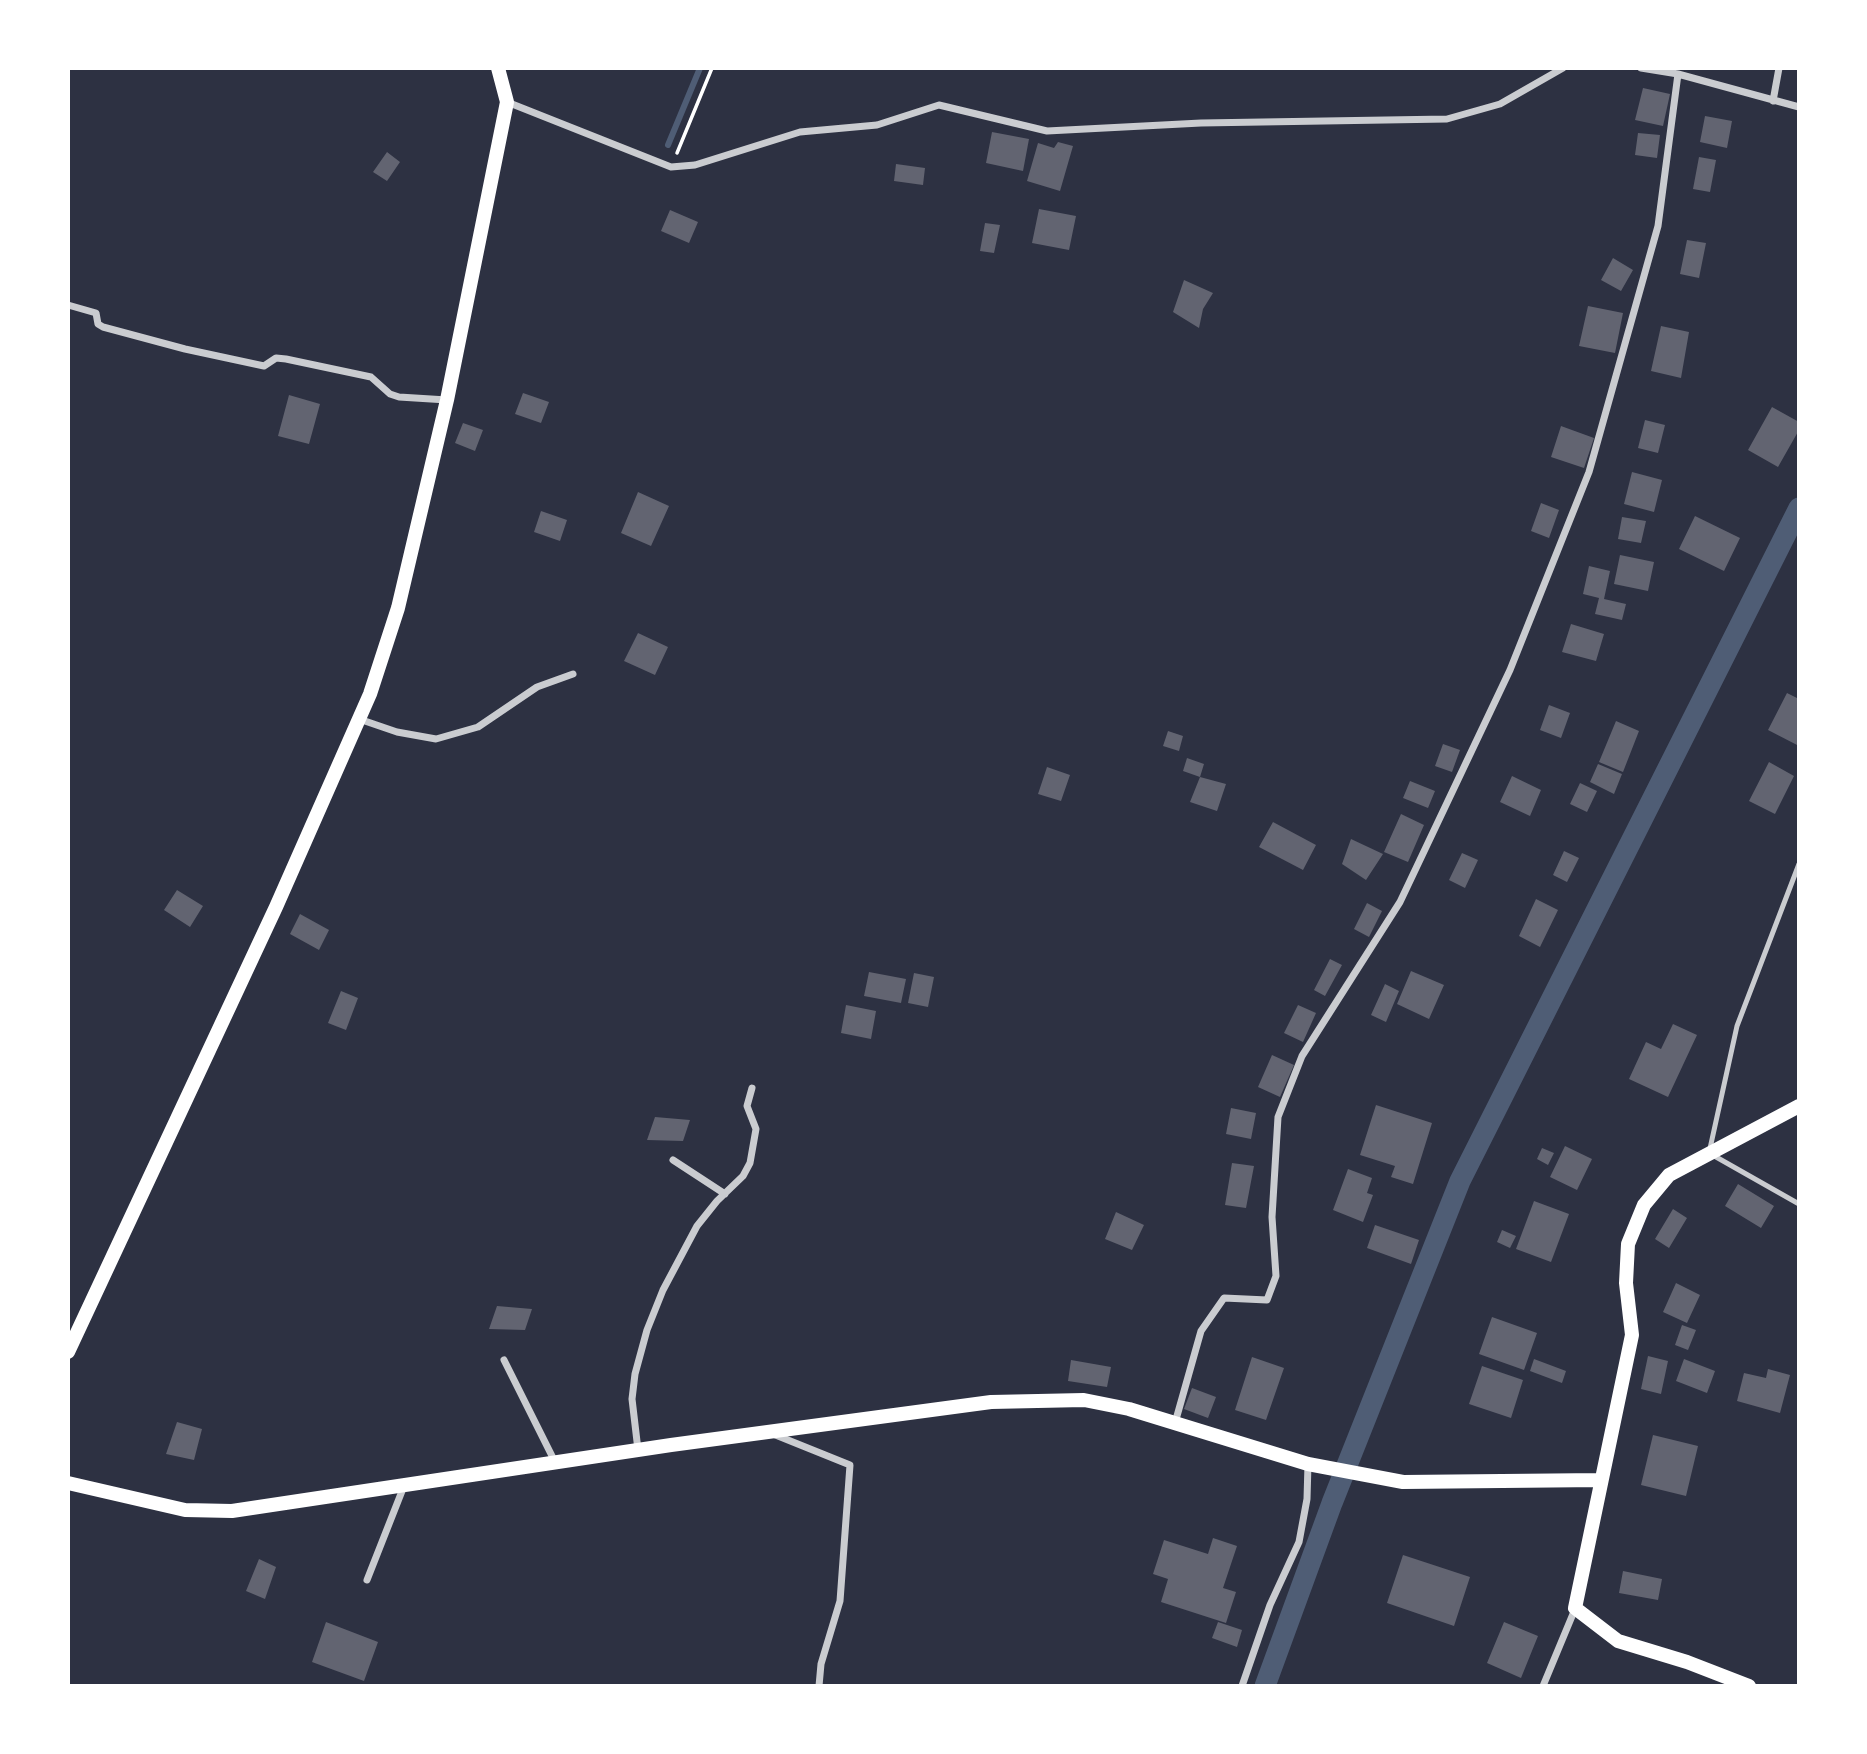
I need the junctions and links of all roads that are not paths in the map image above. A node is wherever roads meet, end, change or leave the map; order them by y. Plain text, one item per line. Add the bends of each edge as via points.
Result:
1 (498, 68) edge
2 (1563, 68) edge
3 (1641, 68) edge
4 (1779, 68) edge
5 (1678, 74) junction
6 (1773, 101) junction
7 (507, 102) junction
8 (1799, 107) edge
9 (68, 305) edge
10 (447, 400) junction
11 (573, 674) dead end
12 (359, 719) junction
13 (1799, 864) edge
14 (752, 1088) dead end
15 (1799, 1106) edge
16 (1709, 1153) junction
17 (673, 1160) dead end
18 (725, 1194) junction
19 (1799, 1203) edge
20 (68, 1352) edge
21 (504, 1360) dead end
22 (1175, 1423) junction
23 (768, 1432) junction
24 (638, 1450) junction
25 (556, 1462) junction
26 (1308, 1464) junction
27 (1601, 1480) junction
28 (68, 1483) edge
29 (404, 1485) junction
30 (367, 1580) dead end
31 (1576, 1608) junction
32 (819, 1686) edge
33 (1242, 1686) edge
34 (1543, 1686) edge
35 (1748, 1686) edge

1 - 7 main road
2 - 7 street via 1500,104 1447,119 1047,131 939,104 877,125 800,132 695,166 671,167
3 - 5 street
4 - 6 street
5 - 6 street
5 - 22 street via 1658,226 1589,472 1510,670 1400,902 1302,1056 1278,1117 1272,1217 1276,1276 1267,1300 1224,1298 1201,1331
6 - 8 street
7 - 10 main road
9 - 10 street via 96,313 103,327 185,349 264,366 276,358 286,359 371,377 399,397
10 - 12 main road via 398,608
11 - 12 street via 537,687 478,727 436,739
12 - 20 main road
13 - 16 lane via 1737,1026
14 - 18 street via 747,1106 756,1129 754,1152 743,1176
15 - 16 main road
16 - 19 lane
16 - 27 main road via 1669,1175 1644,1205 1628,1244 1626,1283 1632,1335
17 - 18 street
18 - 24 street via 697,1226 647,1330 632,1399
21 - 25 street
22 - 23 main road via 1084,1400 1005,1402
22 - 26 main road
23 - 24 main road
23 - 32 street via 850,1465 840,1601
24 - 25 main road
25 - 29 main road
26 - 27 main road via 1403,1482
26 - 33 street via 1299,1542 1270,1605
27 - 31 main road
28 - 29 main road via 185,1510 232,1511
29 - 30 street
31 - 34 street
31 - 35 main road via 1618,1641

